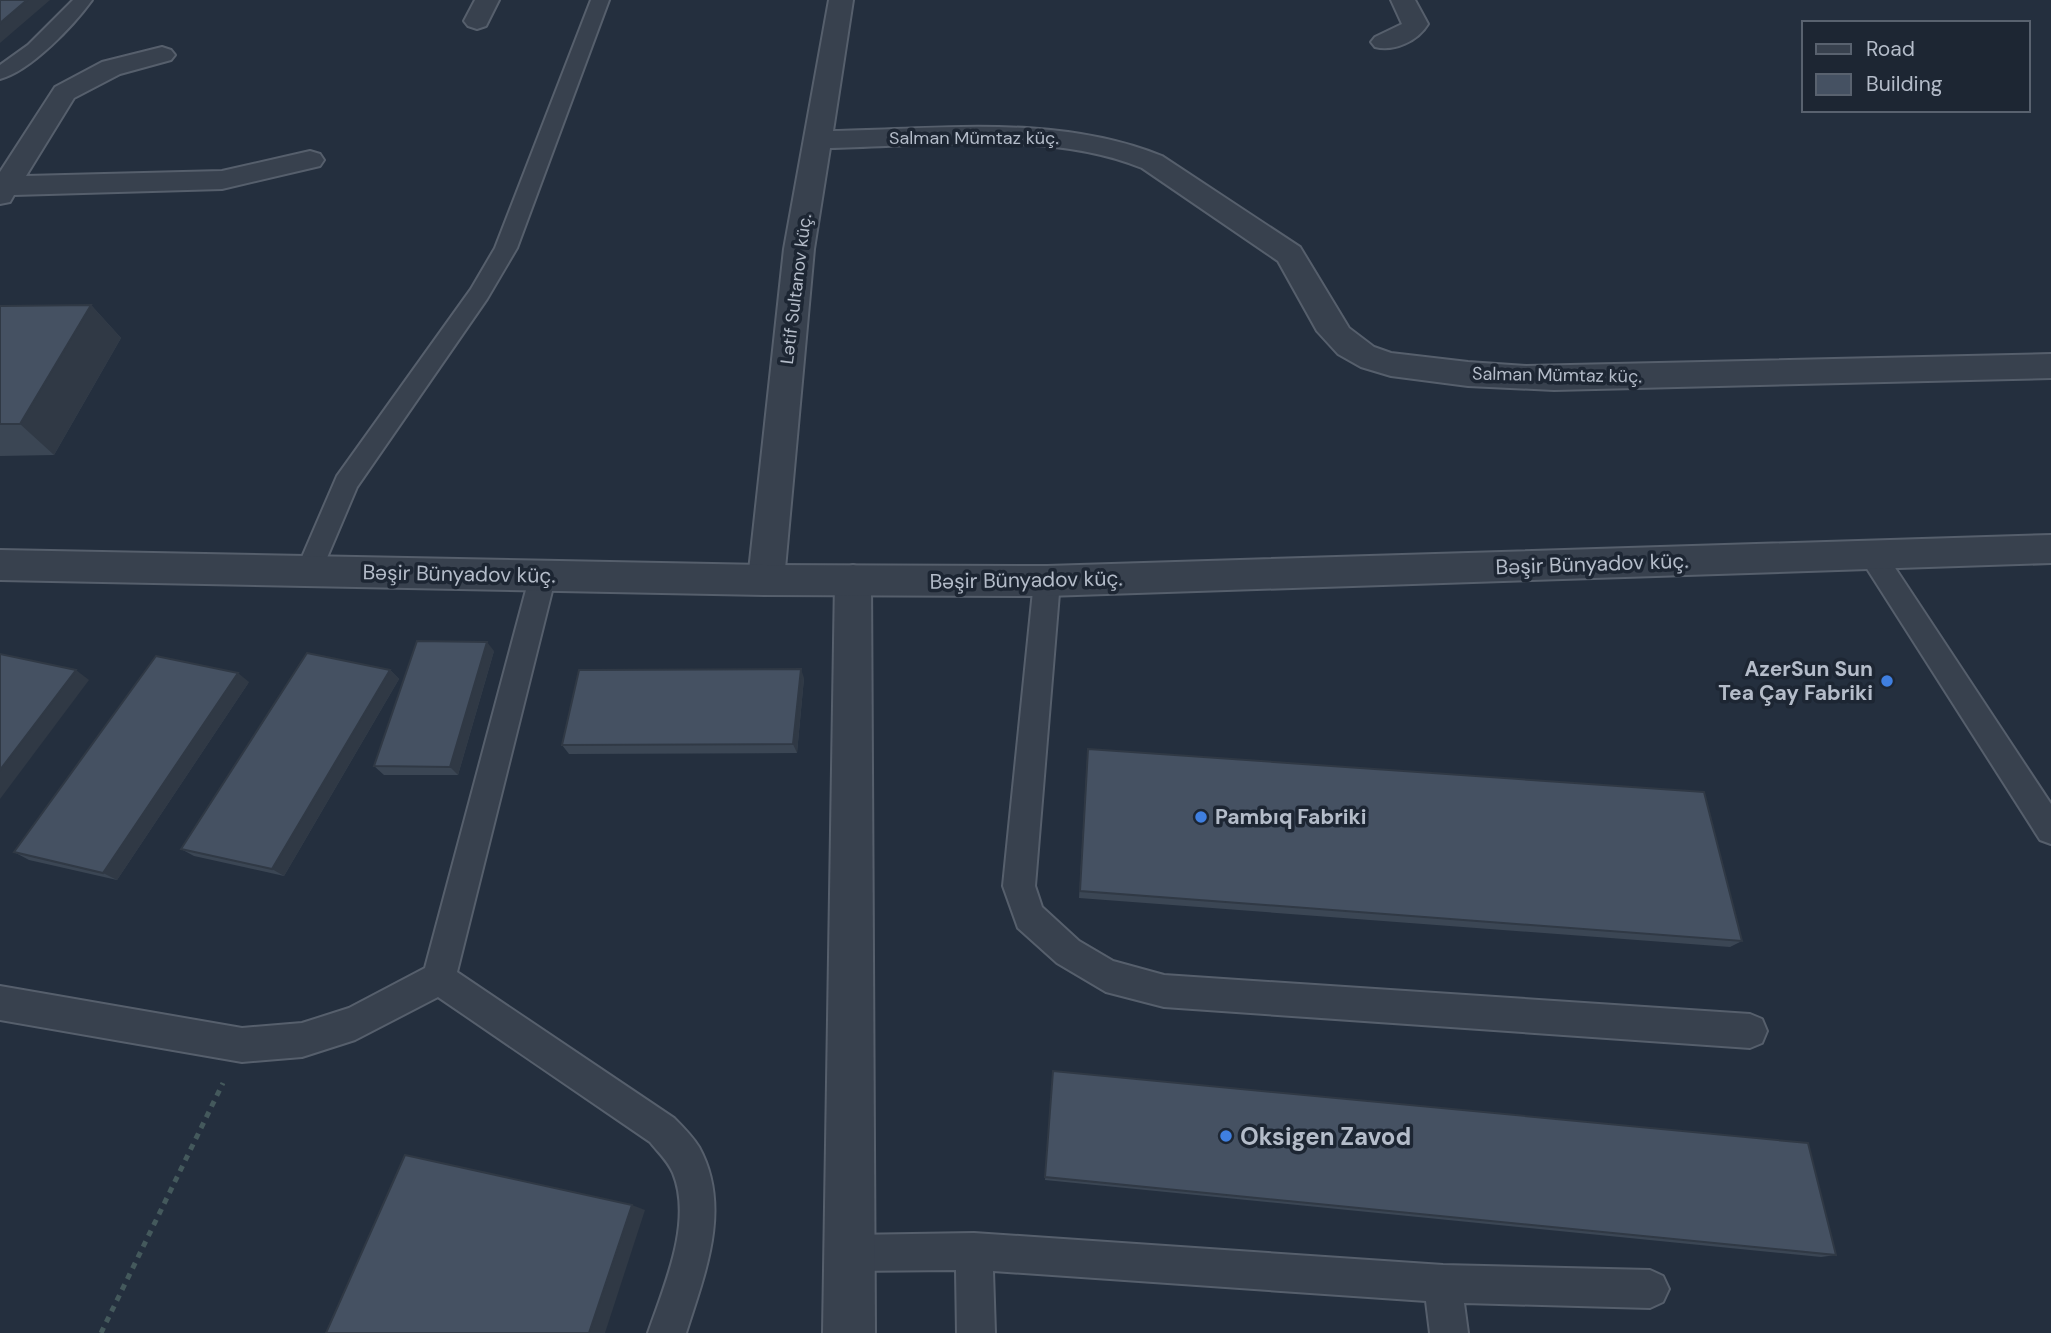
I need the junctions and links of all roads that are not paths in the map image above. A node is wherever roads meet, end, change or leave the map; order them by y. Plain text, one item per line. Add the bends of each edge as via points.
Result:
1 (83, 0) edge
2 (600, 0) edge
3 (841, 0) edge
4 (1403, 0) edge
5 (1384, 42) dead end
6 (162, 55) dead end
7 (0, 73) edge
8 (816, 140) junction
9 (310, 160) dead end
10 (3, 191) edge
11 (2051, 366) edge
12 (2051, 549) edge
13 (1873, 556) junction
14 (0, 565) edge
15 (309, 571) junction
16 (543, 575) junction
17 (766, 580) junction
18 (853, 580) junction
19 (1047, 581) junction
20 (2051, 830) edge
21 (439, 979) junction
22 (0, 1003) edge
23 (1750, 1031) dead end
24 (974, 1251) junction
25 (850, 1253) junction
26 (1443, 1284) junction
27 (1650, 1289) dead end
28 (667, 1333) edge
29 (849, 1333) edge
30 (976, 1333) edge
31 (1449, 1333) edge

1 - 7 lane via 38,46
2 - 15 lane via 506,248 346,483
3 - 8 street, Lətif Sultanov küç.
4 - 5 street via 1415,24 1411,31
6 - 10 street via 111,68 64,93
8 - 11 street, Salman Mümtaz küç. via 1031,135 1071,138 1129,152 1152,162 1289,254 1340,340 1386,364 1486,377 1574,379
8 - 17 street, Lətif Sultanov küç. via 799,249
9 - 10 street via 222,180
12 - 13 street, Bəşir Bünyadov küç.
13 - 19 street, Bəşir Bünyadov küç.
13 - 20 lane
14 - 15 street, Bəşir Bünyadov küç.
15 - 16 street, Bəşir Bünyadov küç.
16 - 17 street, Bəşir Bünyadov küç.
16 - 21 lane
17 - 18 street, Bəşir Bünyadov küç.
18 - 19 street, Bəşir Bünyadov küç.
18 - 25 street
19 - 23 lane via 1019,886 1029,917 1068,952 1106,975 1164,992
21 - 22 lane via 355,1023 302,1040 242,1045
21 - 28 lane via 662,1130 688,1164 696,1194 694,1243
24 - 25 lane
24 - 26 lane
24 - 30 lane
25 - 29 street
26 - 27 lane
26 - 31 lane

